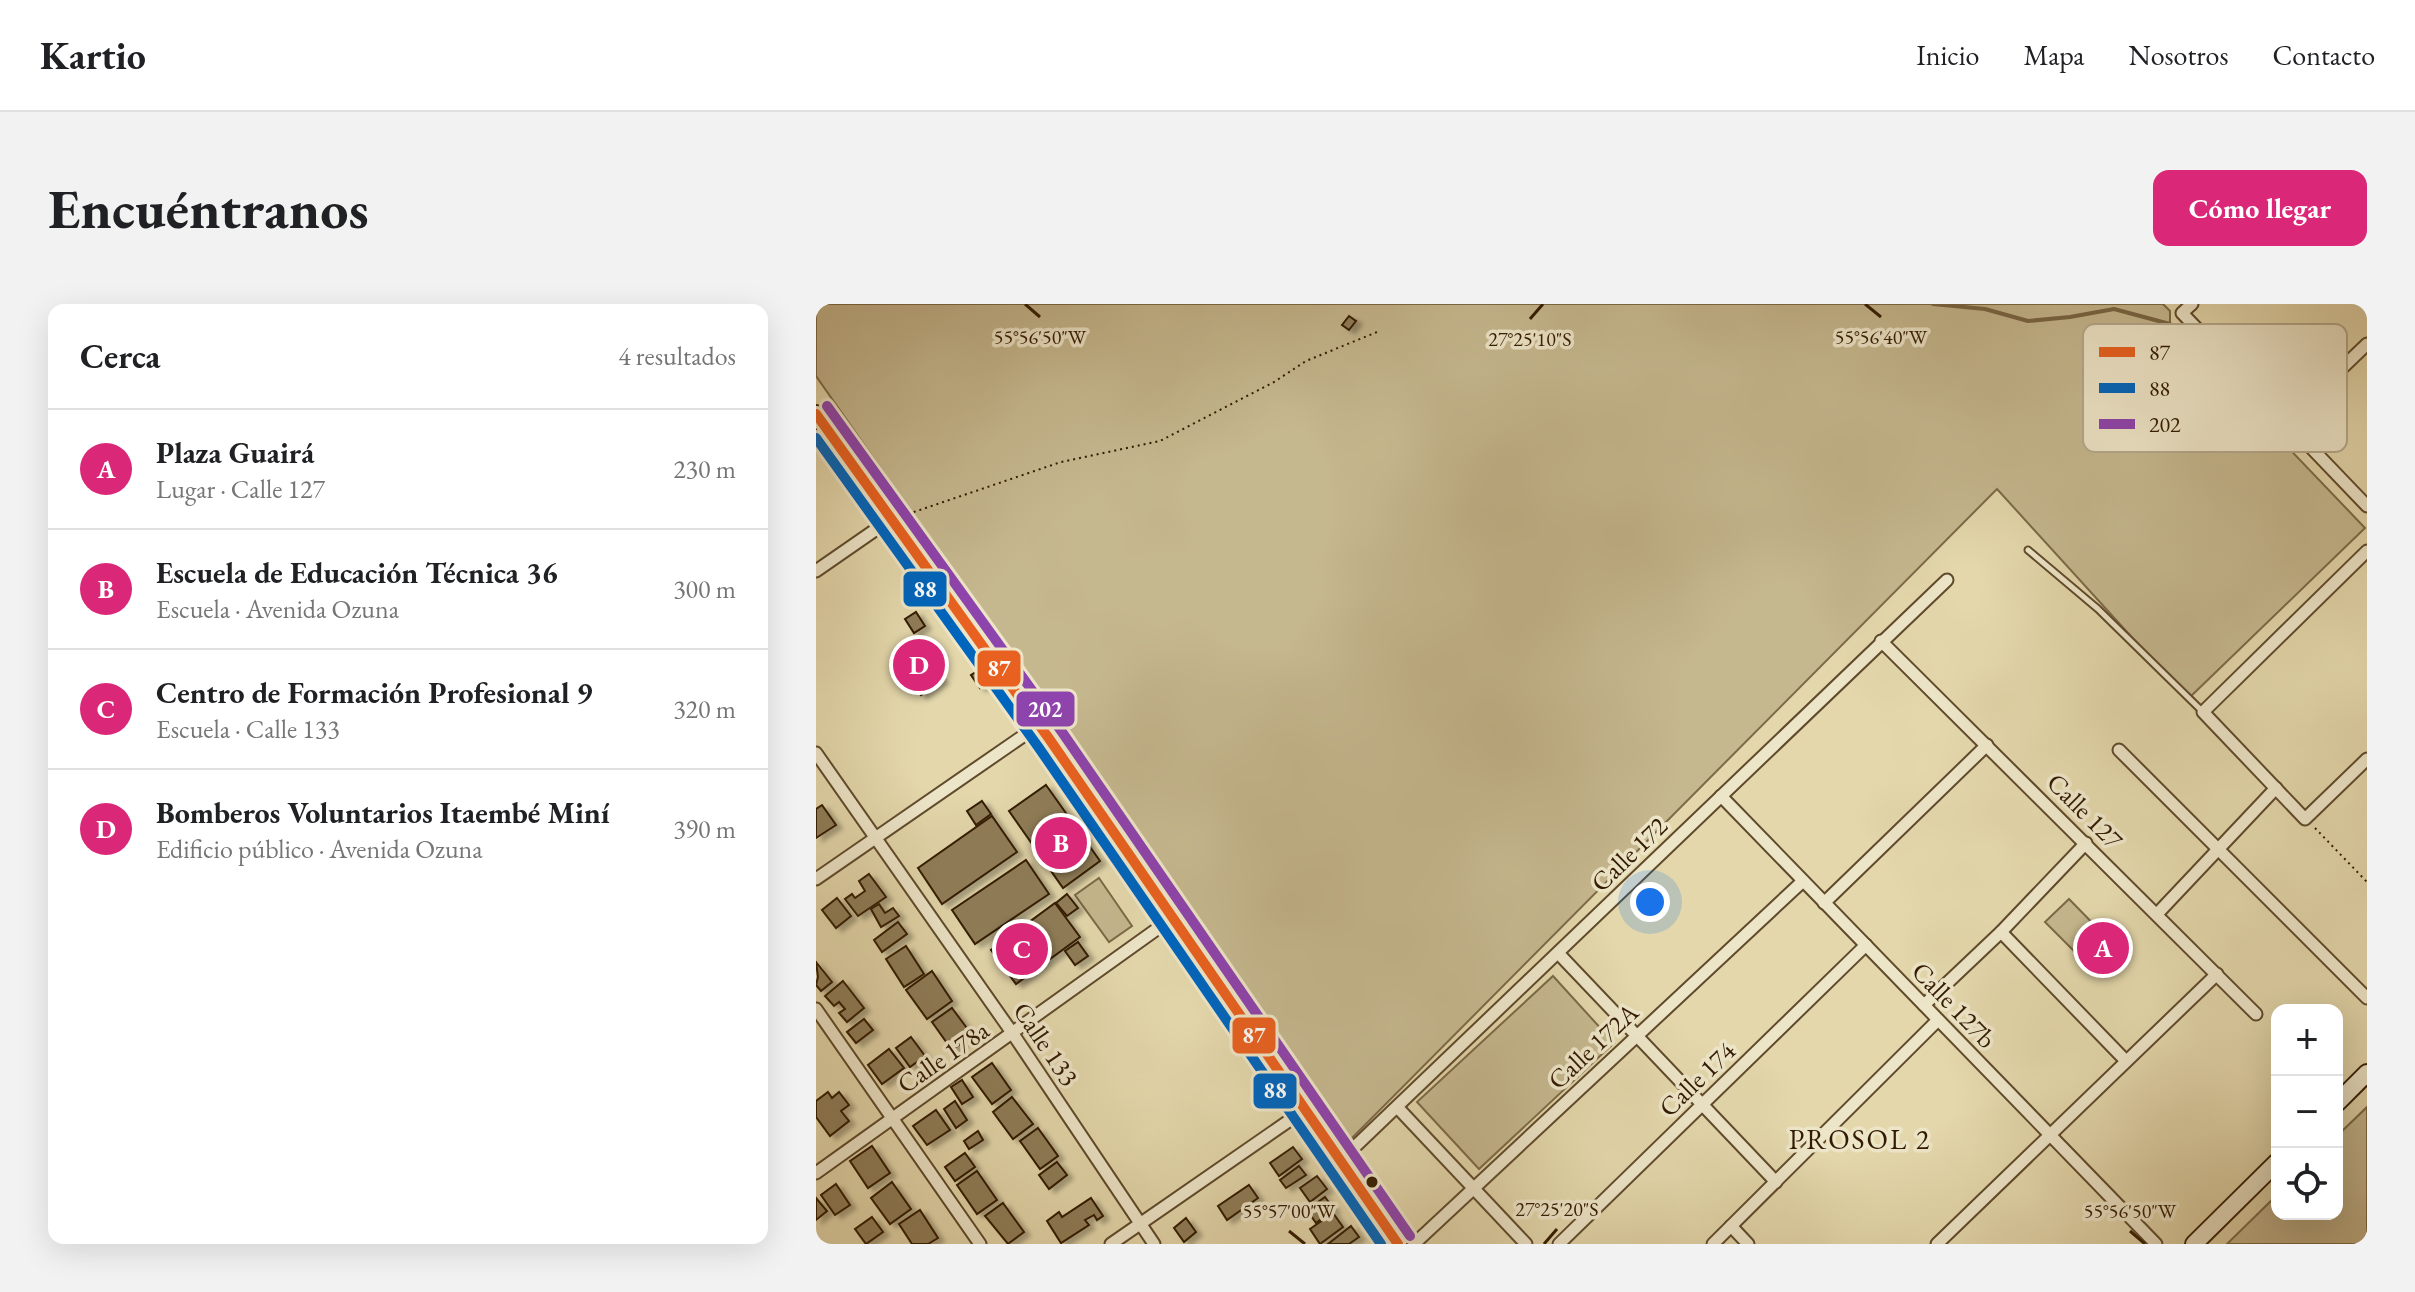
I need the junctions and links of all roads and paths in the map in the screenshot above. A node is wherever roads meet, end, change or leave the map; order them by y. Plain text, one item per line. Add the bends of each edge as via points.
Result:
1 (2192, 304) edge
2 (2192, 324) edge
3 (1377, 332) dead end
4 (2367, 344) edge
5 (2347, 363) edge
6 (816, 414) edge
7 (2315, 452) edge
8 (2367, 506) edge
9 (891, 519) junction
10 (2028, 550) dead end
11 (2367, 551) edge
12 (816, 571) edge
13 (1947, 580) dead end
14 (1881, 641) junction
15 (2203, 712) junction
16 (1039, 725) junction
17 (1987, 745) junction
18 (2119, 750) dead end
19 (816, 753) edge
20 (2367, 759) edge
21 (2276, 788) junction
22 (1721, 796) junction
23 (2305, 819) junction
24 (875, 838) junction
25 (2086, 843) junction
26 (2220, 848) junction
27 (816, 879) edge
28 (1803, 881) junction
29 (2367, 882) edge
30 (1824, 903) junction
31 (2158, 913) junction
32 (1171, 919) junction
33 (2001, 932) junction
34 (1866, 945) junction
35 (1558, 953) junction
36 (2217, 974) junction
37 (2367, 998) edge
38 (1924, 1005) junction
39 (816, 1009) edge
40 (2256, 1014) dead end
41 (1938, 1020) junction
42 (1013, 1034) junction
43 (1636, 1036) junction
44 (2126, 1061) junction
45 (2367, 1073) edge
46 (2343, 1097) edge
47 (1702, 1105) junction
48 (1398, 1108) junction
49 (1306, 1109) junction
50 (893, 1119) junction
51 (2050, 1135) junction
52 (1341, 1160) junction
53 (2271, 1168) edge
54 (816, 1173) edge
55 (1776, 1182) junction
56 (1473, 1188) junction
57 (1140, 1223) junction
58 (1731, 1226) junction
59 (1390, 1241) edge
60 (980, 1244) edge
61 (1111, 1244) edge
62 (1154, 1244) edge
63 (1414, 1244) edge
64 (1526, 1244) edge
65 (1559, 1244) edge
66 (1713, 1244) edge
67 (1748, 1244) edge
68 (1937, 1244) edge
69 (2156, 1244) edge
70 (2194, 1244) edge

1 - 2 street via 2182,313
3 - 9 path via 1306,361 1160,441 1061,462
4 - 5 street
6 - 9 main road
7 - 8 street
9 - 12 street
9 - 16 main road
10 - 15 lane via 2098,609
11 - 15 street
13 - 14 street, Calle 172
14 - 17 street, Calle 127
14 - 22 street, Calle 172
15 - 21 street
16 - 24 street
16 - 32 main road
17 - 25 street, Calle 127
17 - 30 street
18 - 26 street
19 - 24 street, Calle 133
20 - 23 street
21 - 23 street
21 - 26 street
22 - 28 street, Calle 127b
22 - 35 street, Calle 172
23 - 29 path
24 - 27 street
24 - 42 street, Calle 133
25 - 31 street, Calle 127
25 - 33 street
26 - 31 street
26 - 37 street
28 - 30 street, Calle 127b
28 - 43 street, Calle 172A
30 - 34 street, Calle 127b
31 - 36 street, Calle 127
32 - 42 street, Calle 178a
32 - 49 main road
33 - 38 street
33 - 44 street
34 - 38 street, Calle 127b
34 - 47 street, Calle 174
35 - 43 street
35 - 48 street, Calle 172
36 - 40 street, Calle 127
36 - 44 street
38 - 41 street, Calle 127b
39 - 50 street
41 - 51 street, Calle 127b
41 - 55 street
42 - 50 street, Calle 178a
42 - 57 street, Calle 133
43 - 47 street
43 - 56 street, Calle 172A
44 - 51 street
45 - 46 main road
47 - 55 street
47 - 65 street, Calle 174
48 - 52 street, Calle 172
48 - 56 street
49 - 52 main road
49 - 57 street
50 - 54 street, Calle 178a
50 - 60 street
51 - 68 street
51 - 69 street, Calle 127b
52 - 59 main road
53 - 70 main road
55 - 58 street
56 - 63 street, Calle 172A
56 - 64 street
57 - 61 street
57 - 62 street, Calle 133
58 - 66 street
58 - 67 street

